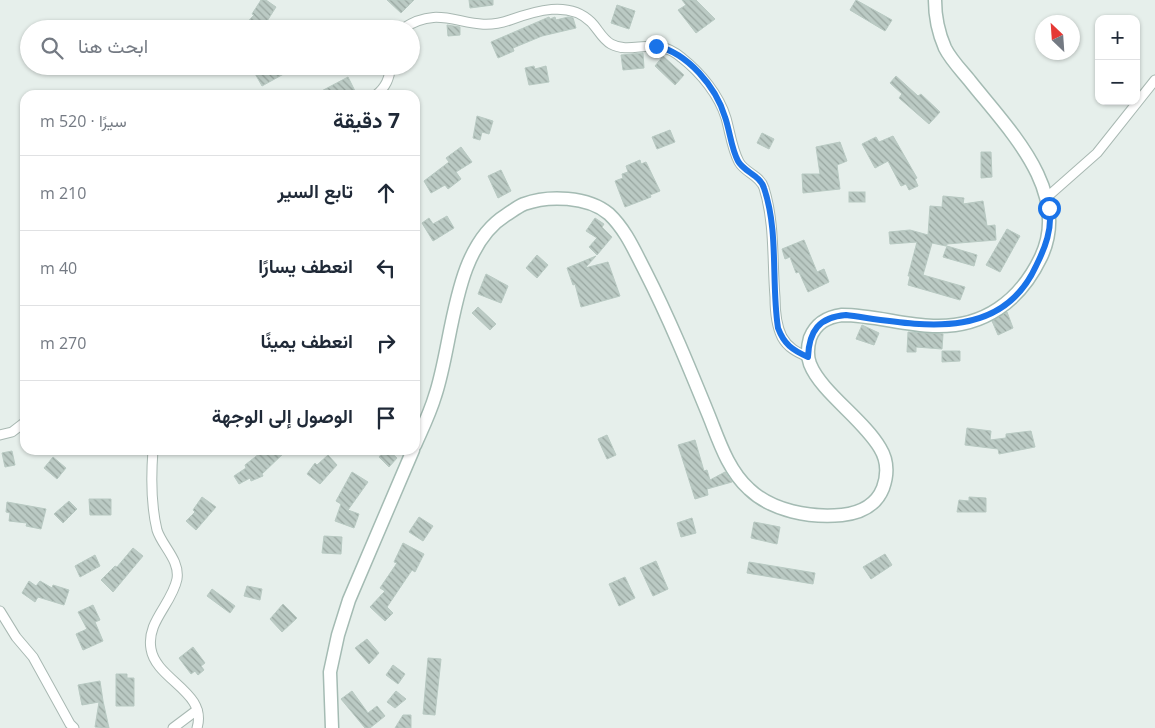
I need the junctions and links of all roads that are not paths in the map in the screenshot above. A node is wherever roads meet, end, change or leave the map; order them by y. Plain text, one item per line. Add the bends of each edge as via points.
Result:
1 (935, 0) edge
2 (412, 20) edge
3 (390, 75) edge
4 (1155, 80) edge
5 (383, 90) edge
6 (1046, 198) junction
7 (808, 357) junction
8 (20, 426) edge
9 (420, 433) edge
10 (0, 436) edge
11 (153, 455) edge
12 (411, 455) edge
13 (0, 611) edge
14 (197, 710) junction
15 (74, 728) edge
16 (173, 728) edge
17 (197, 728) edge
18 (332, 728) edge

1 - 6 main road via 935,20 946,50 1021,146 1040,179
2 - 7 street via 433,9 485,23 506,21 535,10 568,10 590,20 603,38 616,47 656,46 682,57 695,69 721,106 740,164 761,181 764,188 771,225 778,328 789,347
3 - 5 street
4 - 6 street via 1097,153
6 - 7 main road via 1050,217 1046,245 1028,283 1005,305 980,318 941,326 846,315 833,317 815,327
7 - 9 main road via 820,379 868,431 883,454 887,478 880,495 863,510 814,515 778,508 749,490 736,476 719,442 659,298 628,237 608,213 584,201 548,198 523,204 498,220 479,240 462,275 435,397
8 - 10 street
11 - 14 street via 158,531 176,567 177,578 153,628 151,651 162,670 186,691
12 - 18 main road via 349,600 338,635 330,672
13 - 15 street via 16,637 34,657
14 - 16 street
14 - 17 street

